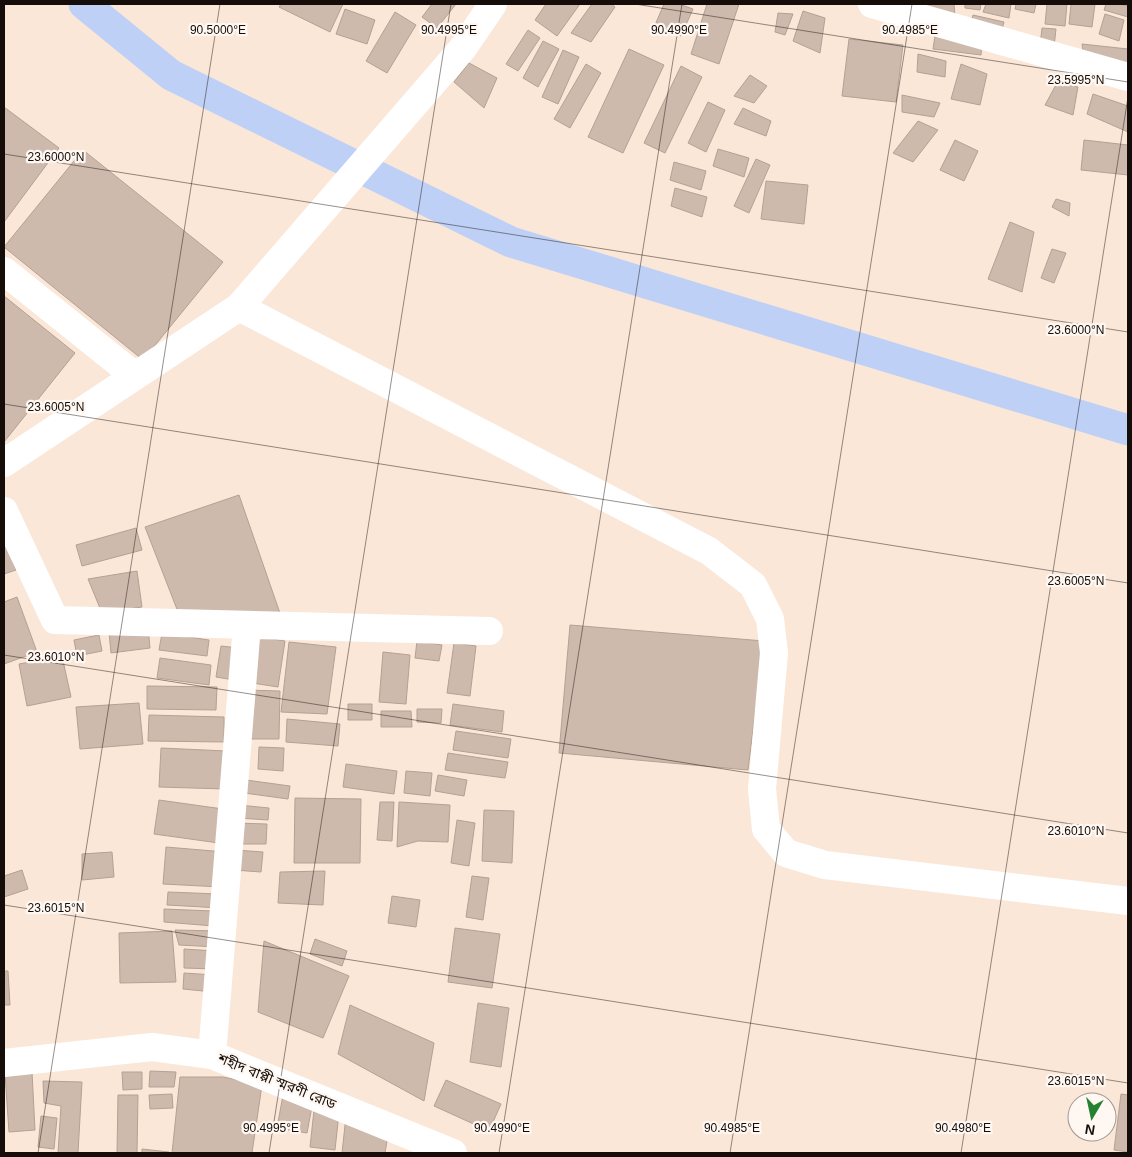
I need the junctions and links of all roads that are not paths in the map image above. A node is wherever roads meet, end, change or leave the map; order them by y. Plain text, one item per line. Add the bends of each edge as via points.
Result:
1 (493, 4) edge
2 (872, 4) edge
3 (1128, 77) edge
4 (4, 271) edge
5 (240, 307) junction
6 (135, 376) junction
7 (4, 463) edge
8 (4, 511) edge
9 (247, 625) junction
10 (489, 631) dead end
11 (1128, 901) edge
12 (212, 1055) junction
13 (4, 1063) edge
14 (453, 1153) edge

1 - 5 street via 463,48
2 - 3 street
4 - 6 street
5 - 6 street
5 - 11 street via 709,551 753,585 770,619 774,653 762,789 766,829 786,853 825,864
6 - 7 street
8 - 9 street via 55,620
9 - 10 street
9 - 12 street
12 - 13 street, শহীদ বাপ্পী স্মরণী রোড via 152,1047
12 - 14 street, শহীদ বাপ্পী স্মরণী রোড

